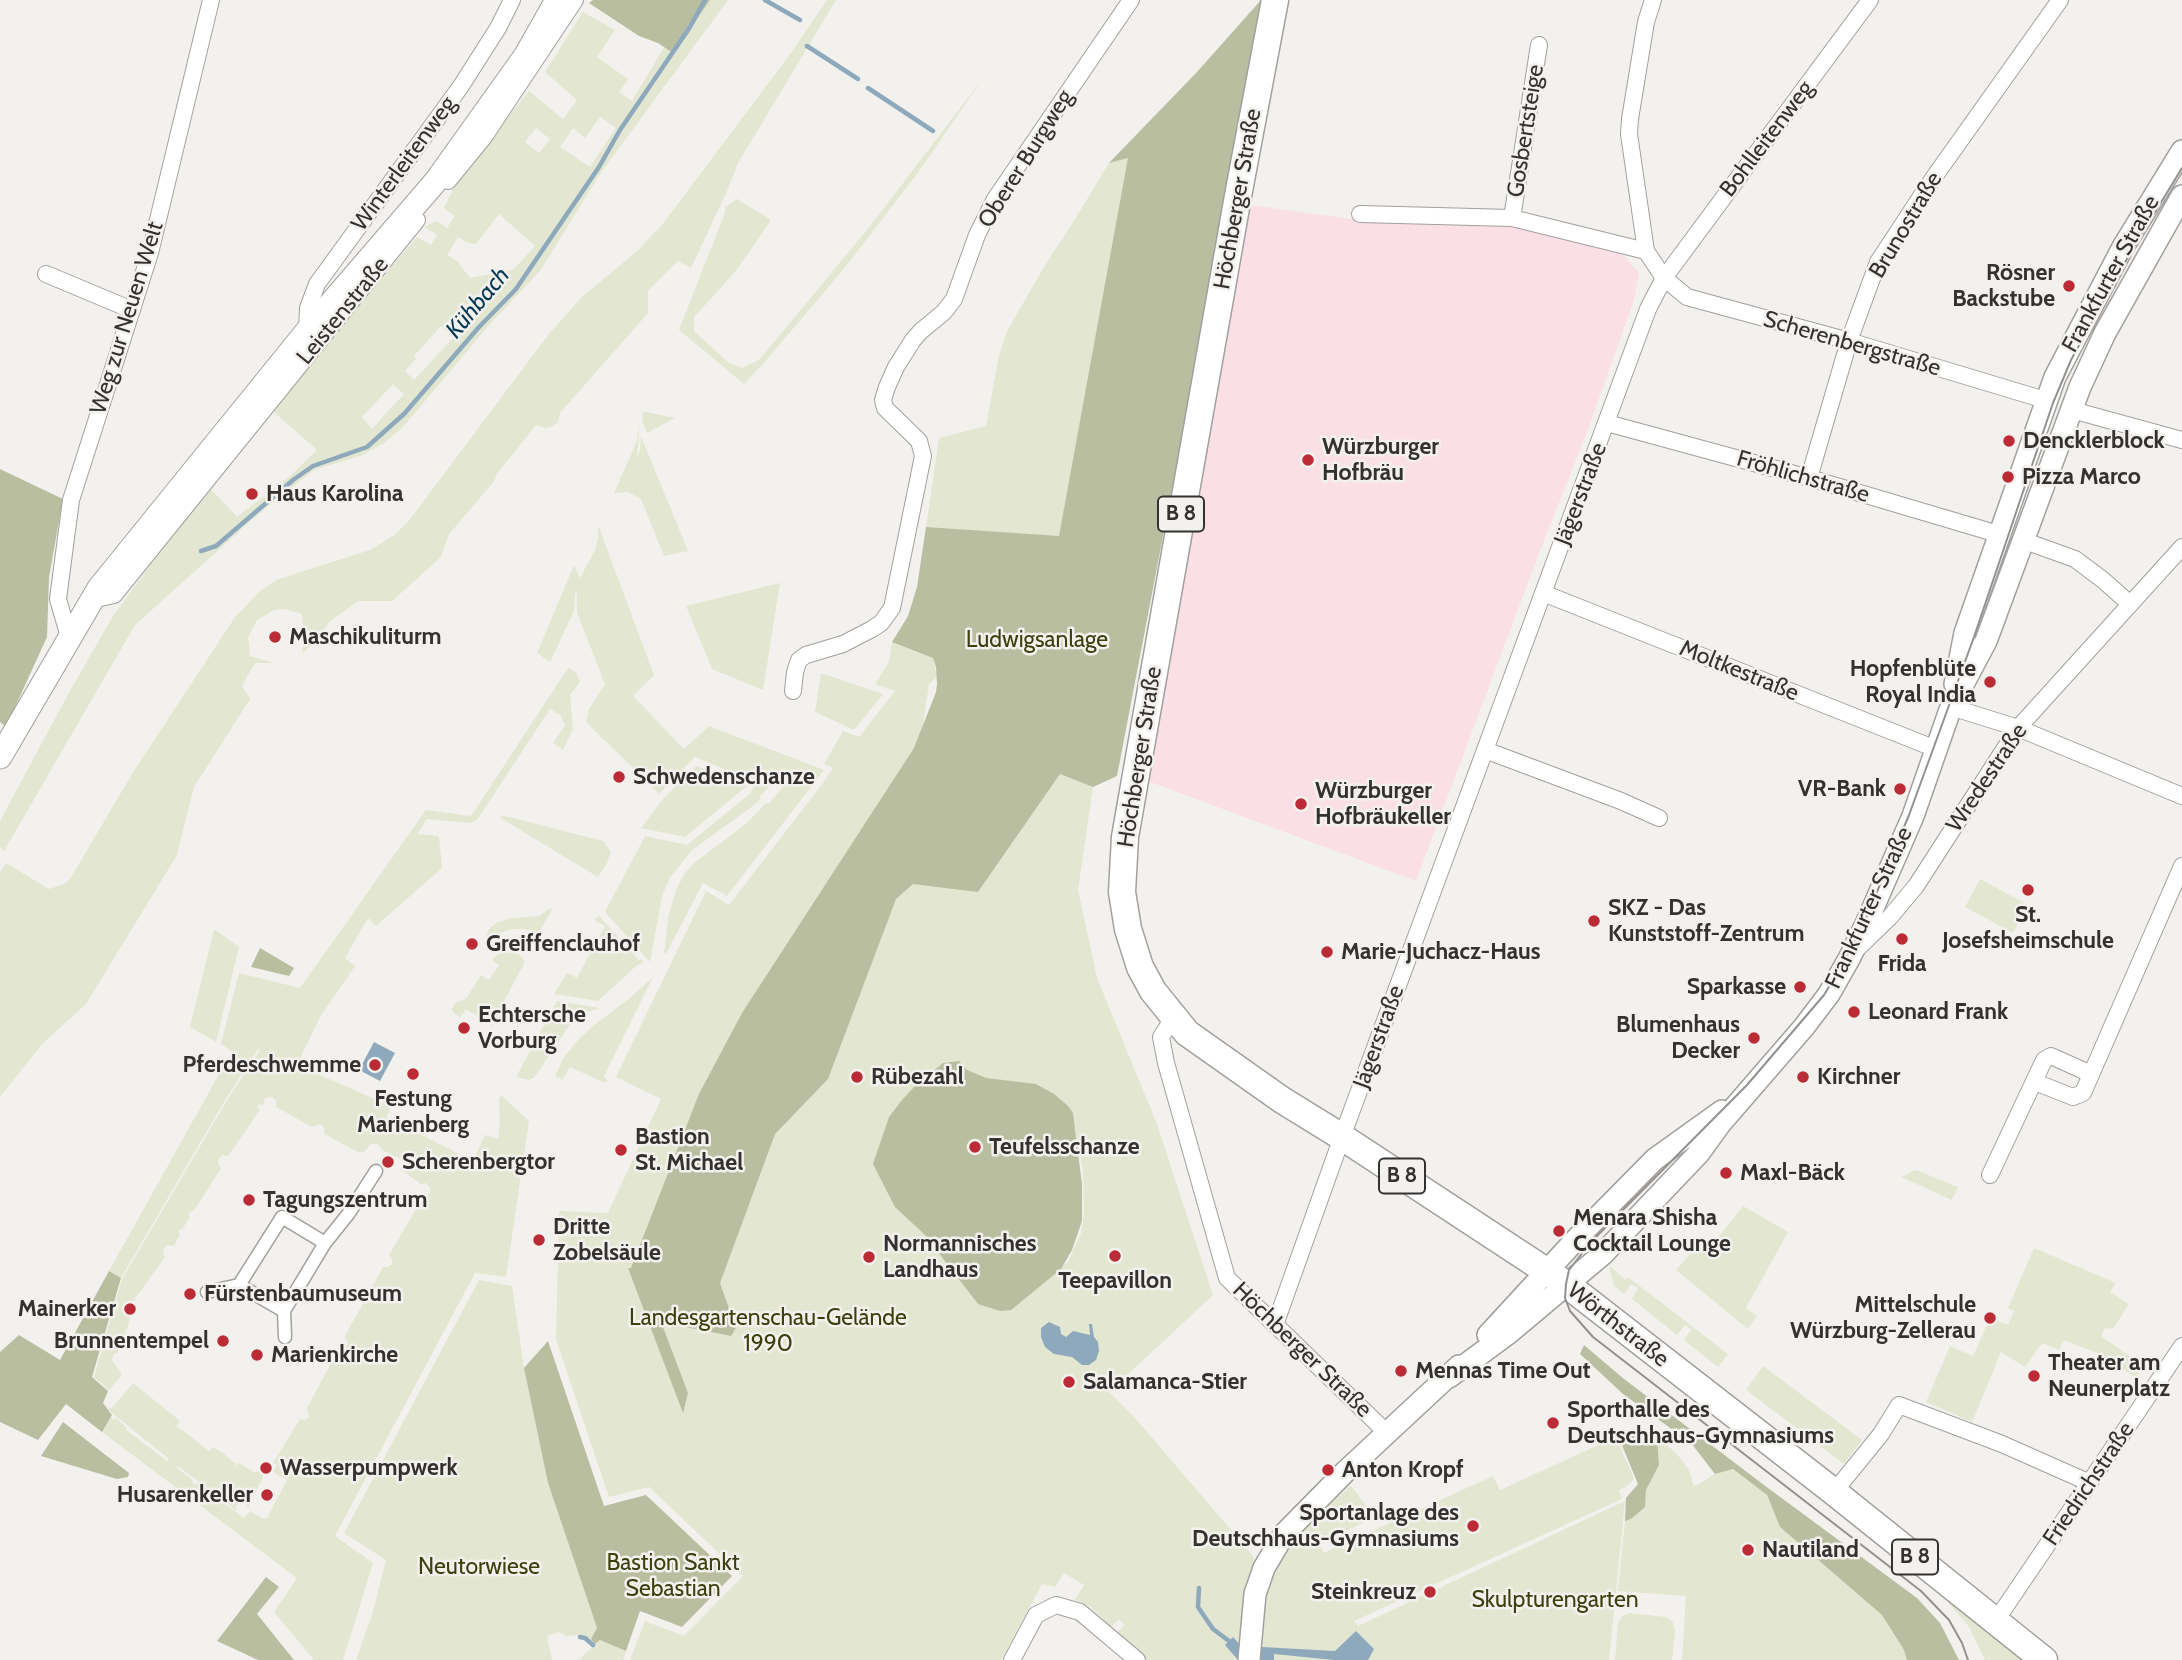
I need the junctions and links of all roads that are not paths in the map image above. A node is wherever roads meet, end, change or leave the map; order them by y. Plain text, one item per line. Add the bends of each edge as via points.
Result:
1 (211, 0) edge
2 (512, 0) edge
3 (558, 0) edge
4 (575, 0) edge
5 (1131, 0) edge
6 (1275, 0) edge
7 (1653, 0) edge
8 (1870, 0) edge
9 (2060, 0) edge
10 (1539, 45) dead end
11 (2182, 151) edge
12 (2182, 196) edge
13 (1360, 214) dead end
14 (1512, 218) junction
15 (1646, 251) junction
16 (46, 274) dead end
17 (1664, 278) junction
18 (132, 310) junction
19 (307, 331) junction
20 (1849, 341) junction
21 (2045, 400) junction
22 (2072, 410) junction
23 (1607, 423) junction
24 (2182, 440) edge
25 (1810, 478) junction
26 (1998, 534) junction
27 (2022, 540) junction
28 (2182, 547) edge
29 (1543, 593) junction
30 (91, 600) junction
31 (2130, 604) junction
32 (69, 637) junction
33 (793, 691) dead end
34 (1951, 707) junction
35 (2018, 728) junction
36 (1485, 750) junction
37 (1936, 750) junction
38 (0, 757) edge
39 (2182, 796) edge
40 (1659, 818) dead end
41 (2182, 866) edge
42 (1850, 957) junction
43 (1173, 1018) junction
44 (2091, 1074) junction
45 (2035, 1082) junction
46 (1750, 1087) junction
47 (1342, 1137) junction
48 (376, 1171) dead end
49 (1990, 1175) dead end
50 (325, 1243) junction
51 (1557, 1278) junction
52 (239, 1285) junction
53 (207, 1292) dead end
54 (284, 1311) junction
55 (1276, 1325) junction
56 (285, 1338) dead end
57 (2182, 1346) edge
58 (1387, 1433) junction
59 (2090, 1483) junction
60 (1834, 1492) junction
61 (1995, 1622) junction
62 (1012, 1660) edge
63 (1137, 1660) edge
64 (1249, 1660) edge
65 (2044, 1660) edge

1 - 18 street, Weg zur Neuen Welt
2 - 19 street, Winterleitenweg via 461,86 317,284 308,308
3 - 19 main road, Leistenstraße via 526,55 436,181
4 - 30 street, Leistenstraße via 484,137 114,595
5 - 33 street, Oberer Burgweg via 995,199 954,299 913,340 887,387 885,408 919,441 923,456 892,608 881,623 862,634 799,660
6 - 43 main road, Höchberger Straße / B 8 via 1125,837 1122,892 1128,929 1140,967
7 - 15 street via 1629,134
8 - 17 street, Bohlleitenweg
9 - 20 street, Brunostraße via 1878,262
10 - 14 street, Gosbertsteige
11 - 21 street, Frankfurter Straße via 2123,247
12 - 22 street, Frankfurter Straße via 2105,334
13 - 14 street, Gosbertsteige
14 - 15 street, Gosbertsteige
15 - 17 street
16 - 18 street
17 - 20 street, Scherenbergstraße via 1688,297
17 - 23 street, Jägerstraße via 1648,309
18 - 32 street, Weg zur Neuen Welt via 71,500 58,598
19 - 30 main road, Leistenstraße
20 - 21 street, Scherenbergstraße
20 - 25 street, Brunostraße
21 - 22 street
21 - 26 street, Frankfurter Straße
22 - 24 street
22 - 27 street, Frankfurter Straße
23 - 25 street, Fröhlichstraße
23 - 29 street, Jägerstraße
25 - 26 street, Fröhlichstraße
26 - 27 street
26 - 34 street, Frankfurter Straße via 1965,633
27 - 31 street via 2075,559
27 - 34 street, Frankfurter Straße via 1986,641
28 - 31 street, Wredestraße
29 - 36 street, Jägerstraße
29 - 37 street, Moltkestraße
30 - 32 main road, Leistenstraße
31 - 35 street, Wredestraße
32 - 38 main road, Leistenstraße
34 - 35 street
34 - 37 street, Frankfurter Straße
35 - 39 street
35 - 42 street, Wredestraße via 1916,886
36 - 40 street
36 - 47 street, Jägerstraße
37 - 42 street, Frankfurter Straße via 1913,816
41 - 44 street
42 - 46 street, Frankfurter Straße via 1804,1027
43 - 47 main road, Wörthstraße / B 8 via 1203,1045
43 - 55 street, Höchberger Straße via 1161,1037 1166,1063 1227,1278
44 - 45 street via 2083,1093 2073,1097
44 - 45 street via 2051,1056 2044,1060
45 - 49 street
46 - 51 street, Frankfurter Straße via 1699,1153 1603,1254
46 - 51 street, Frankfurter Straße via 1655,1159 1581,1234
47 - 51 main road, Wörthstraße / B 8
47 - 55 street, Jägerstraße
48 - 50 street
50 - 52 street via 282,1217
50 - 54 street
51 - 58 street, Frankfurter Straße
51 - 60 main road, Wörthstraße / B 8
52 - 53 street
52 - 54 street
54 - 56 street
55 - 58 street, Höchberger Straße
57 - 59 street, Friedrichstraße
58 - 64 street, Frankfurter Straße via 1284,1534 1255,1594
59 - 60 street via 1899,1405
59 - 61 street, Friedrichstraße
60 - 61 main road, Wörthstraße / B 8
61 - 65 main road, Wörthstraße / B 8
62 - 63 street via 1037,1615 1056,1605 1080,1612

